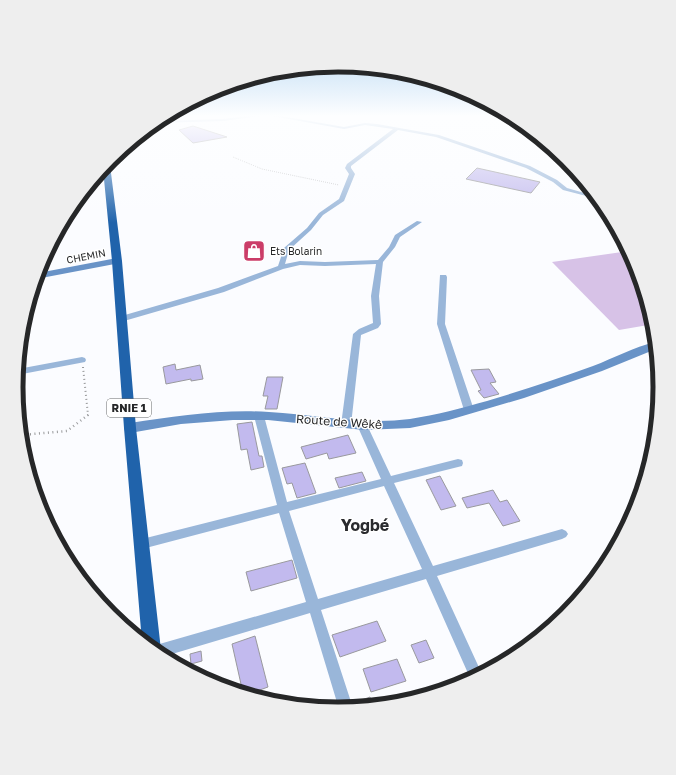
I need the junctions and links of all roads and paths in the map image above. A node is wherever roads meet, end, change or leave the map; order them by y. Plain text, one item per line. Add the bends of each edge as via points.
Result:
1 (367, 151) edge
2 (482, 151) edge
3 (233, 157) dead end
4 (107, 174) edge
5 (346, 188) junction
6 (587, 195) edge
7 (420, 222) dead end
8 (117, 261) junction
9 (380, 262) junction
10 (281, 267) junction
11 (44, 275) edge
12 (443, 277) dead end
13 (122, 319) junction
14 (650, 347) edge
15 (82, 360) joint
16 (24, 371) edge
17 (469, 410) junction
18 (259, 416) junction
19 (346, 425) junction
20 (362, 426) junction
21 (130, 428) junction
22 (27, 434) edge
23 (458, 463) dead end
24 (387, 481) junction
25 (283, 508) junction
26 (562, 534) dead end
27 (142, 544) junction
28 (429, 573) junction
29 (314, 606) junction
30 (151, 641) edge
31 (164, 650) edge
32 (474, 671) edge
33 (344, 702) edge

1 - 5 street via 349,165 352,174
2 - 6 street via 528,167 565,189
3 - 5 path via 262,169 332,182
4 - 8 highway, RNIE 1
5 - 10 street via 342,200 321,214 309,229 286,249
7 - 9 street via 397,236
8 - 11 street, CHEMIN
8 - 13 highway, RNIE 1
9 - 10 street via 300,263
9 - 19 street via 375,296 377,324 357,334
10 - 13 street via 221,290
12 - 17 street via 441,324
13 - 21 highway, RNIE 1
14 - 17 street, Route de Wêkê via 565,381
15 - 16 street
15 - 22 path via 88,415 67,430
17 - 20 street, Route de Wêkê via 424,422
18 - 19 street, Route de Wêkê
18 - 21 street, Route de Wêkê via 198,418
18 - 25 street
19 - 20 street, Route de Wêkê
20 - 24 street
21 - 27 highway, RNIE 1
23 - 24 street
24 - 25 street
24 - 28 street
25 - 27 street
25 - 29 street
26 - 28 street
27 - 30 highway, RNIE 1
28 - 29 street
28 - 32 street
29 - 31 street
29 - 33 street

